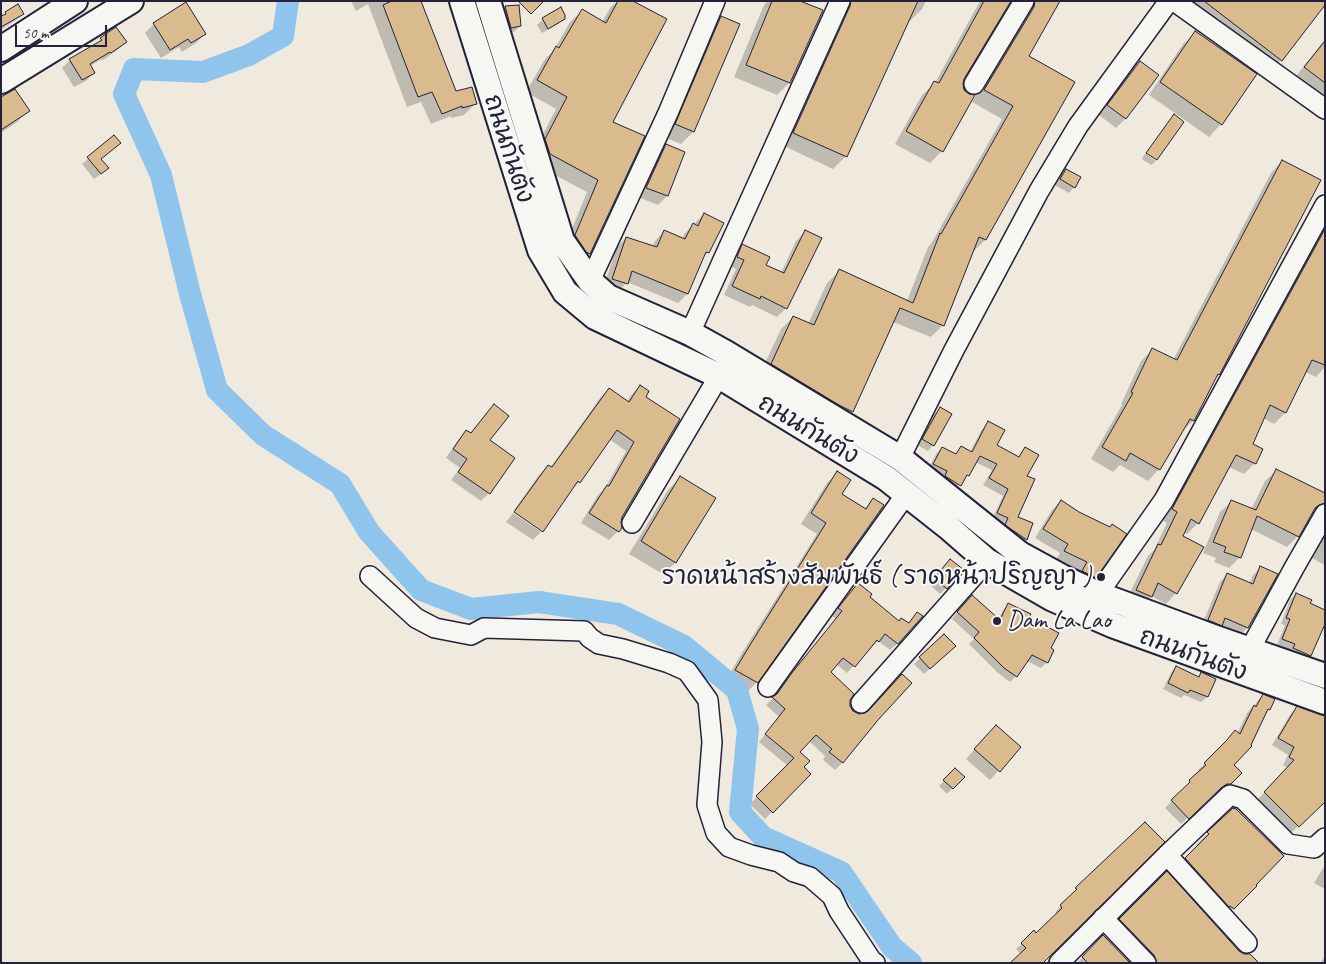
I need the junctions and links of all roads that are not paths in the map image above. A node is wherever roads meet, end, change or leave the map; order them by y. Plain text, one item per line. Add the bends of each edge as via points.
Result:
1 (75, 1) edge
2 (131, 1) edge
3 (462, 1) edge
4 (488, 1) edge
5 (715, 1) edge
6 (840, 1) edge
7 (1024, 1) edge
8 (1169, 1) edge
9 (1174, 1) edge
10 (1, 49) edge
11 (1, 81) edge
12 (974, 84) dead end
13 (1325, 109) edge
14 (1325, 205) edge
15 (576, 260) junction
16 (554, 273) junction
17 (590, 281) junction
18 (690, 333) junction
19 (720, 376) junction
20 (767, 377) junction
21 (755, 398) junction
22 (900, 458) junction
23 (907, 493) junction
24 (947, 496) junction
25 (932, 514) junction
26 (1325, 514) edge
27 (632, 523) dead end
28 (987, 562) junction
29 (370, 576) dead end
30 (1098, 594) junction
31 (1121, 602) junction
32 (1112, 625) junction
33 (1250, 649) junction
34 (1325, 676) edge
35 (768, 688) dead end
36 (1325, 702) edge
37 (861, 703) dead end
38 (1325, 838) edge
39 (1166, 855) junction
40 (1103, 918) junction
41 (1247, 943) dead end
42 (875, 963) edge
43 (1059, 963) edge
44 (1146, 963) edge

1 - 10 main road
2 - 11 main road
3 - 16 main road, ถนนกันตัง via 540,250
4 - 15 main road, ถนนกันตัง via 562,241
5 - 17 street
6 - 18 street
7 - 12 street
8 - 22 street via 1078,126 1039,191
9 - 13 street
14 - 30 street via 1164,500
15 - 16 main road
15 - 17 main road, ถนนกันตัง
16 - 19 main road, ถนนกันตัง via 565,292 595,317
17 - 18 main road, ถนนกันตัง via 608,297
18 - 20 main road, ถนนกันตัง
19 - 21 main road, ถนนกันตัง
19 - 27 street
20 - 21 main road
20 - 22 main road, ถนนกันตัง
21 - 23 main road, ถนนกันตัง
22 - 24 main road, ถนนกันตัง
23 - 25 main road, ถนนกันตัง
23 - 35 street
24 - 25 main road
24 - 30 main road, ถนนกันตัง via 1020,554
25 - 28 main road, ถนนกันตัง
26 - 33 street
28 - 32 main road, ถนนกันตัง
28 - 37 street
29 - 42 street via 416,618 435,628 471,635 484,628 584,631 599,644 687,671 708,700 712,742 707,805 716,833 729,847 779,862 810,877 832,896
30 - 31 main road, ถนนกันตัง
31 - 32 main road
31 - 33 main road, ถนนกันตัง
32 - 36 main road, ถนนกันตัง
33 - 34 main road, ถนนกันตัง
38 - 39 street via 1314,848 1288,844 1243,799 1230,795
39 - 40 street
39 - 41 street
40 - 43 street
40 - 44 street

